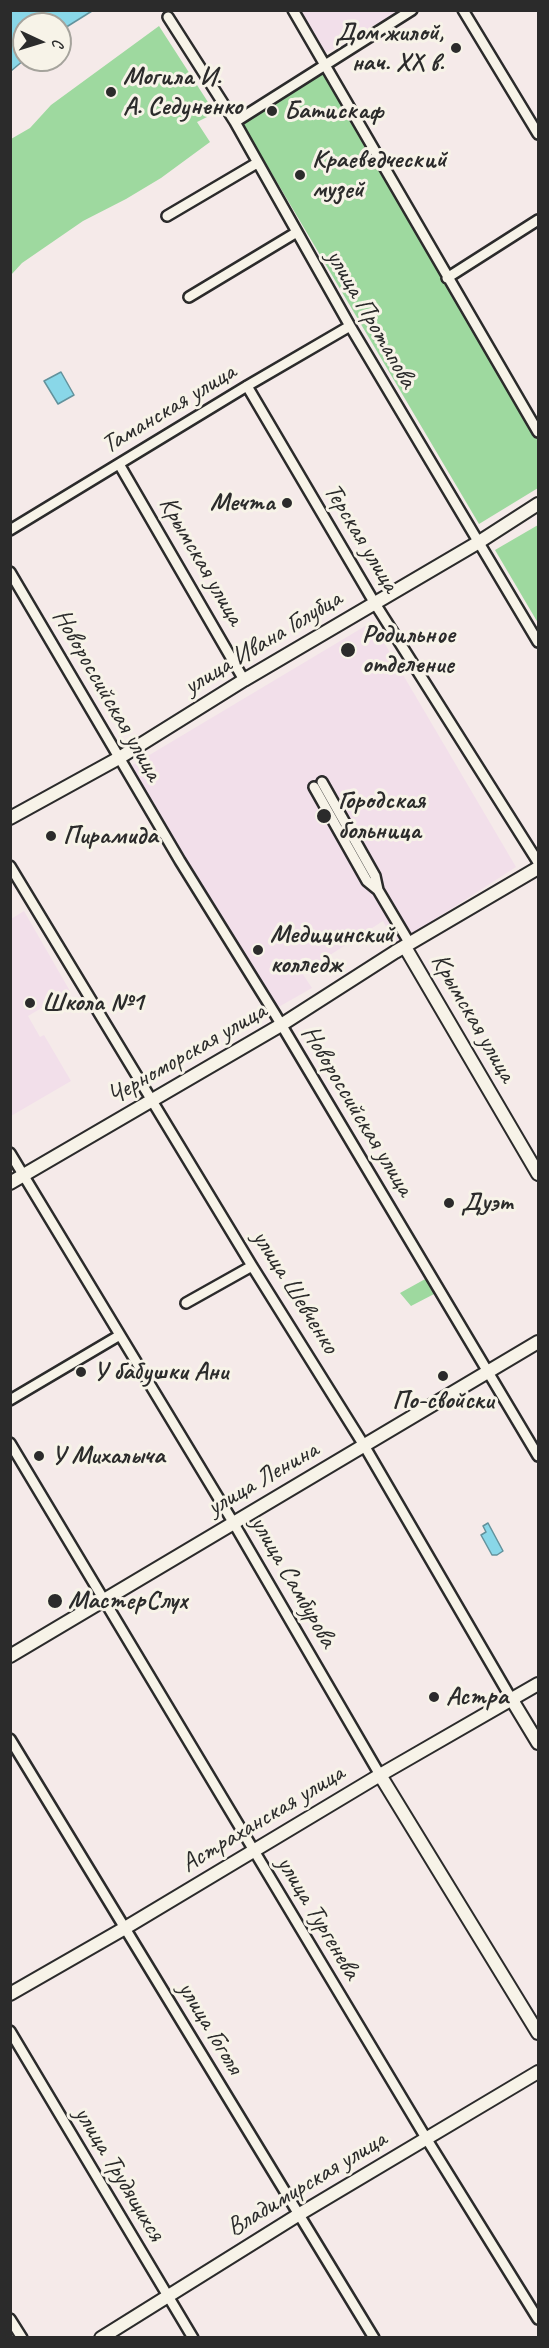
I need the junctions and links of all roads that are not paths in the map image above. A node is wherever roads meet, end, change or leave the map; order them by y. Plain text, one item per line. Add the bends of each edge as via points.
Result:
1 (292, 10) edge
2 (412, 10) edge
3 (463, 10) edge
4 (168, 17) dead end
5 (325, 64) junction
6 (235, 122) junction
7 (538, 134) edge
8 (257, 163) junction
9 (167, 216) dead end
10 (538, 220) edge
11 (297, 232) junction
12 (447, 278) junction
13 (189, 297) dead end
14 (350, 326) junction
15 (247, 386) junction
16 (538, 432) edge
17 (119, 464) junction
18 (538, 504) edge
19 (10, 530) edge
20 (479, 542) junction
21 (10, 572) edge
22 (374, 602) junction
23 (538, 642) edge
24 (244, 680) junction
25 (119, 758) junction
26 (318, 784) dead end
27 (10, 818) edge
28 (538, 862) edge
29 (10, 866) edge
30 (538, 868) edge
31 (407, 945) junction
32 (281, 1025) junction
33 (151, 1101) junction
34 (10, 1153) edge
35 (538, 1174) edge
36 (24, 1175) junction
37 (10, 1183) edge
38 (252, 1266) junction
39 (186, 1303) dead end
40 (120, 1335) junction
41 (538, 1342) edge
42 (489, 1372) junction
43 (10, 1400) edge
44 (10, 1443) edge
45 (364, 1447) junction
46 (538, 1456) edge
47 (233, 1522) junction
48 (105, 1599) junction
49 (10, 1656) edge
50 (538, 1684) edge
51 (512, 1700) junction
52 (10, 1739) edge
53 (538, 1743) edge
54 (380, 1775) junction
55 (253, 1850) junction
56 (125, 1928) junction
57 (10, 1994) edge
58 (10, 2031) edge
59 (538, 2033) edge
60 (538, 2072) edge
61 (426, 2138) junction
62 (298, 2215) junction
63 (167, 2297) junction
64 (10, 2319) edge
65 (538, 2319) edge
66 (22, 2337) edge
67 (101, 2337) edge
68 (193, 2337) edge
69 (374, 2337) edge

1 - 5 street
2 - 5 street
3 - 7 street
4 - 6 street, улица Протапова
5 - 6 street
5 - 12 street
6 - 8 street, улица Протапова
8 - 9 street
8 - 11 street, улица Протапова
10 - 12 street
11 - 13 street
11 - 14 street, улица Протапова
12 - 16 street
14 - 15 street, Таманская улица
14 - 20 street, улица Протапова
15 - 17 street, Таманская улица
15 - 22 street, Терская улица
17 - 19 street, Таманская улица
17 - 24 street, Крымская улица
18 - 20 street, улица Ивана Голубца
20 - 22 street, улица Ивана Голубца
20 - 23 street, улица Протапова
21 - 25 street, Новороссийская улица
22 - 24 street, улица Ивана Голубца
22 - 28 street, Терская улица
24 - 25 street, улица Ивана Голубца
25 - 27 street, улица Ивана Голубца
25 - 32 street, Новороссийская улица
26 - 31 street, Крымская улица via 375,876 378,890
29 - 33 street, улица Шевченко
30 - 31 street, Черноморская улица
31 - 32 street, Черноморская улица
31 - 35 street, Крымская улица
32 - 33 street, Черноморская улица
32 - 42 street, Новороссийская улица
33 - 36 street, Черноморская улица
33 - 38 street, улица Шевченко
34 - 36 street, улица Самбурова
36 - 37 street, Черноморская улица
36 - 40 street, улица Самбурова
38 - 39 street
38 - 45 street, улица Шевченко
40 - 43 street
40 - 47 street, улица Самбурова
41 - 42 street, улица Ленина
42 - 45 street, улица Ленина
42 - 46 street, Новороссийская улица
44 - 48 street, улица Тургенева
45 - 47 street, улица Ленина
45 - 51 street, улица Шевченко
47 - 48 street, улица Ленина
47 - 54 street, улица Самбурова
48 - 49 street, улица Ленина
48 - 55 street, улица Тургенева
50 - 51 street, Астраханская улица
51 - 53 street, улица Шевченко
51 - 54 street, Астраханская улица
52 - 56 street, улица Гоголя
54 - 55 street, Астраханская улица
54 - 59 street, улица Самбурова
55 - 56 street, Астраханская улица
55 - 61 street, улица Тургенева
56 - 57 street, Астраханская улица
56 - 62 street, улица Гоголя
58 - 63 street, улица Трудящихся
60 - 61 street, Владимирская улица
61 - 62 street, Владимирская улица
61 - 65 street, улица Тургенева
62 - 63 street, Владимирская улица
62 - 69 street, улица Гоголя
63 - 67 street, Владимирская улица
63 - 68 street, улица Трудящихся
64 - 66 street

